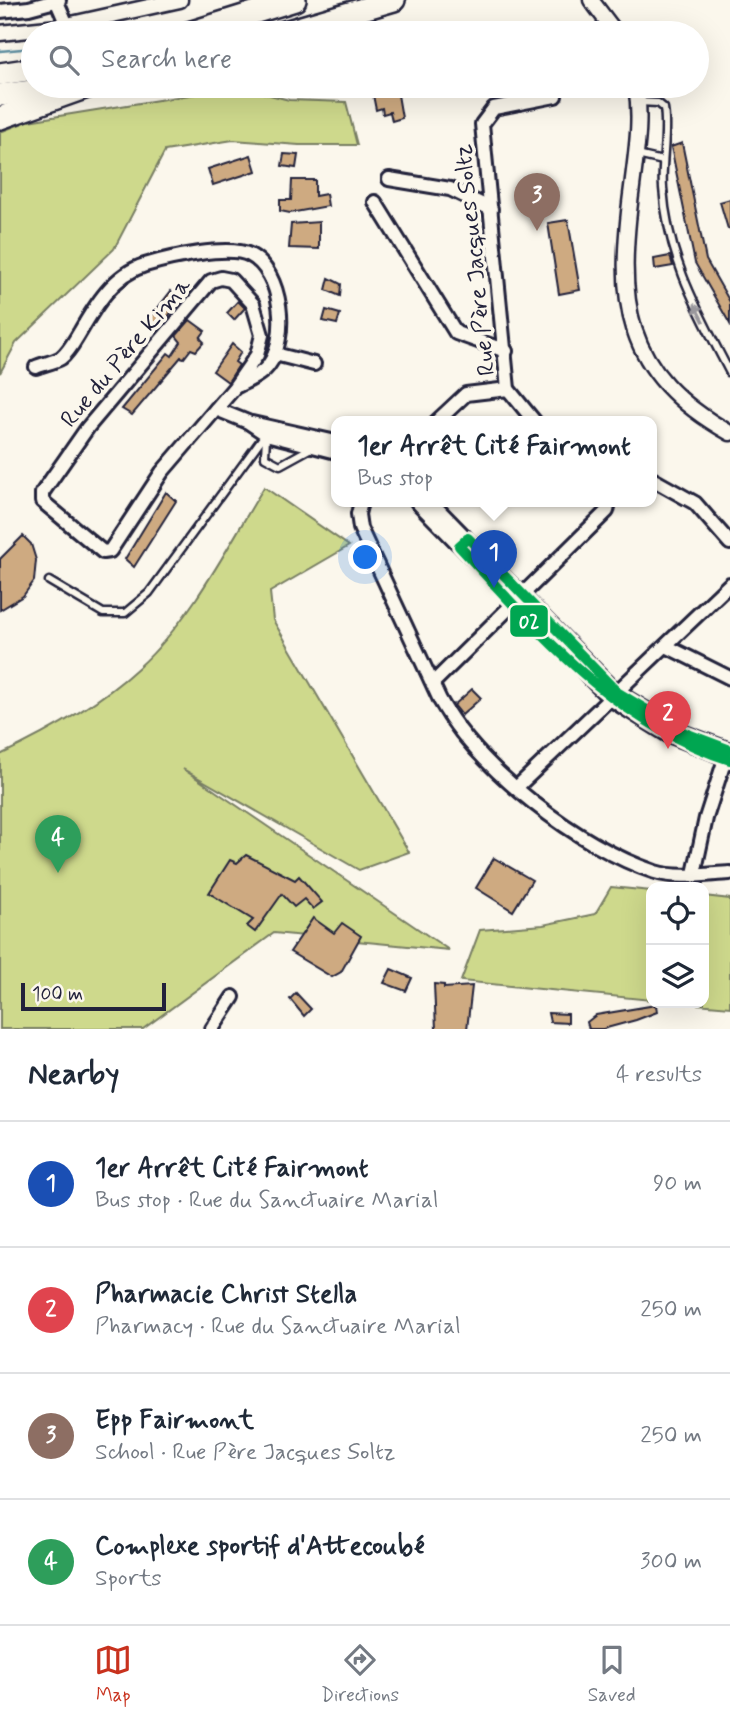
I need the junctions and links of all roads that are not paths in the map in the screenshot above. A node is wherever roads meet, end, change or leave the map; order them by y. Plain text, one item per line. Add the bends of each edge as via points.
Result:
1 (180, 0) edge
2 (295, 0) edge
3 (394, 0) edge
4 (591, 0) edge
5 (58, 1) edge
6 (0, 11) edge
7 (66, 21) edge
8 (85, 21) edge
9 (228, 21) edge
10 (322, 21) edge
11 (607, 21) edge
12 (21, 30) edge
13 (0, 33) edge
14 (21, 71) edge
15 (0, 74) edge
16 (21, 92) edge
17 (0, 95) edge
18 (56, 98) edge
19 (545, 98) edge
20 (638, 98) edge
21 (638, 102) junction
22 (0, 118) edge
23 (636, 155) junction
24 (663, 161) junction
25 (389, 179) dead end
26 (375, 202) dead end
27 (491, 209) junction
28 (506, 351) junction
29 (275, 354) junction
30 (314, 364) dead end
31 (36, 367) dead end
32 (730, 373) edge
33 (234, 388) junction
34 (508, 389) junction
35 (216, 409) junction
36 (442, 416) edge
37 (530, 416) edge
38 (268, 429) junction
39 (730, 433) edge
40 (331, 441) edge
41 (314, 446) junction
42 (331, 450) edge
43 (657, 482) edge
44 (359, 507) edge
45 (423, 507) edge
46 (435, 507) edge
47 (608, 507) edge
48 (464, 542) junction
49 (730, 543) edge
50 (49, 581) dead end
51 (730, 584) edge
52 (519, 600) junction
53 (666, 646) junction
54 (730, 678) edge
55 (433, 683) junction
56 (614, 695) junction
57 (728, 756) edge
58 (516, 789) junction
59 (730, 873) edge
60 (694, 874) junction
61 (233, 998) dead end
62 (212, 1029) edge

1 - 8 street
2 - 9 highway
3 - 10 highway
4 - 11 street
5 - 6 street
5 - 7 street
12 - 13 street
14 - 15 highway
16 - 17 highway
18 - 22 highway
19 - 27 street, Rue Père Jacques Soltz via 494,108 483,122
20 - 21 street
21 - 23 street
21 - 24 lane via 658,103 664,108
23 - 24 lane
23 - 39 street via 625,250 630,320 648,361 671,391
32 -> 24 lane via 671,249
25 - 27 street via 450,189
26 - 28 street via 456,333
27 - 28 street, Rue Père Jacques Soltz
28 - 34 street, Rue Père Jacques Soltz
29 - 30 street
29 - 31 street via 281,326 275,289 250,255 223,251 143,265 123,277 95,306 61,358
29 - 33 street via 258,374
33 - 35 street, Rue du Père Kima
33 - 35 street, Rue du Père Kima via 257,355 262,335 253,304 231,280 221,278 211,281 123,383 42,493 42,501 103,552 110,551 162,472
34 - 36 street via 466,394
34 - 37 street, Rue Père Jacques Soltz
35 - 38 street
38 - 40 street
38 - 41 street
38 - 41 lane via 265,457 280,465
38 - 50 lane via 149,593 125,613 103,613
41 - 42 street
43 - 49 street via 695,503
44 - 55 street via 360,527
45 - 48 street
46 - 48 street
47 - 52 street
48 - 52 street
51 - 53 street
52 - 55 street
52 - 56 street
53 - 54 street
53 - 56 street
55 - 58 street via 450,718
56 - 57 street
56 - 58 street
57 - 60 street via 706,818
58 - 60 street via 571,829 629,861 656,873
59 - 60 street
61 - 62 street

